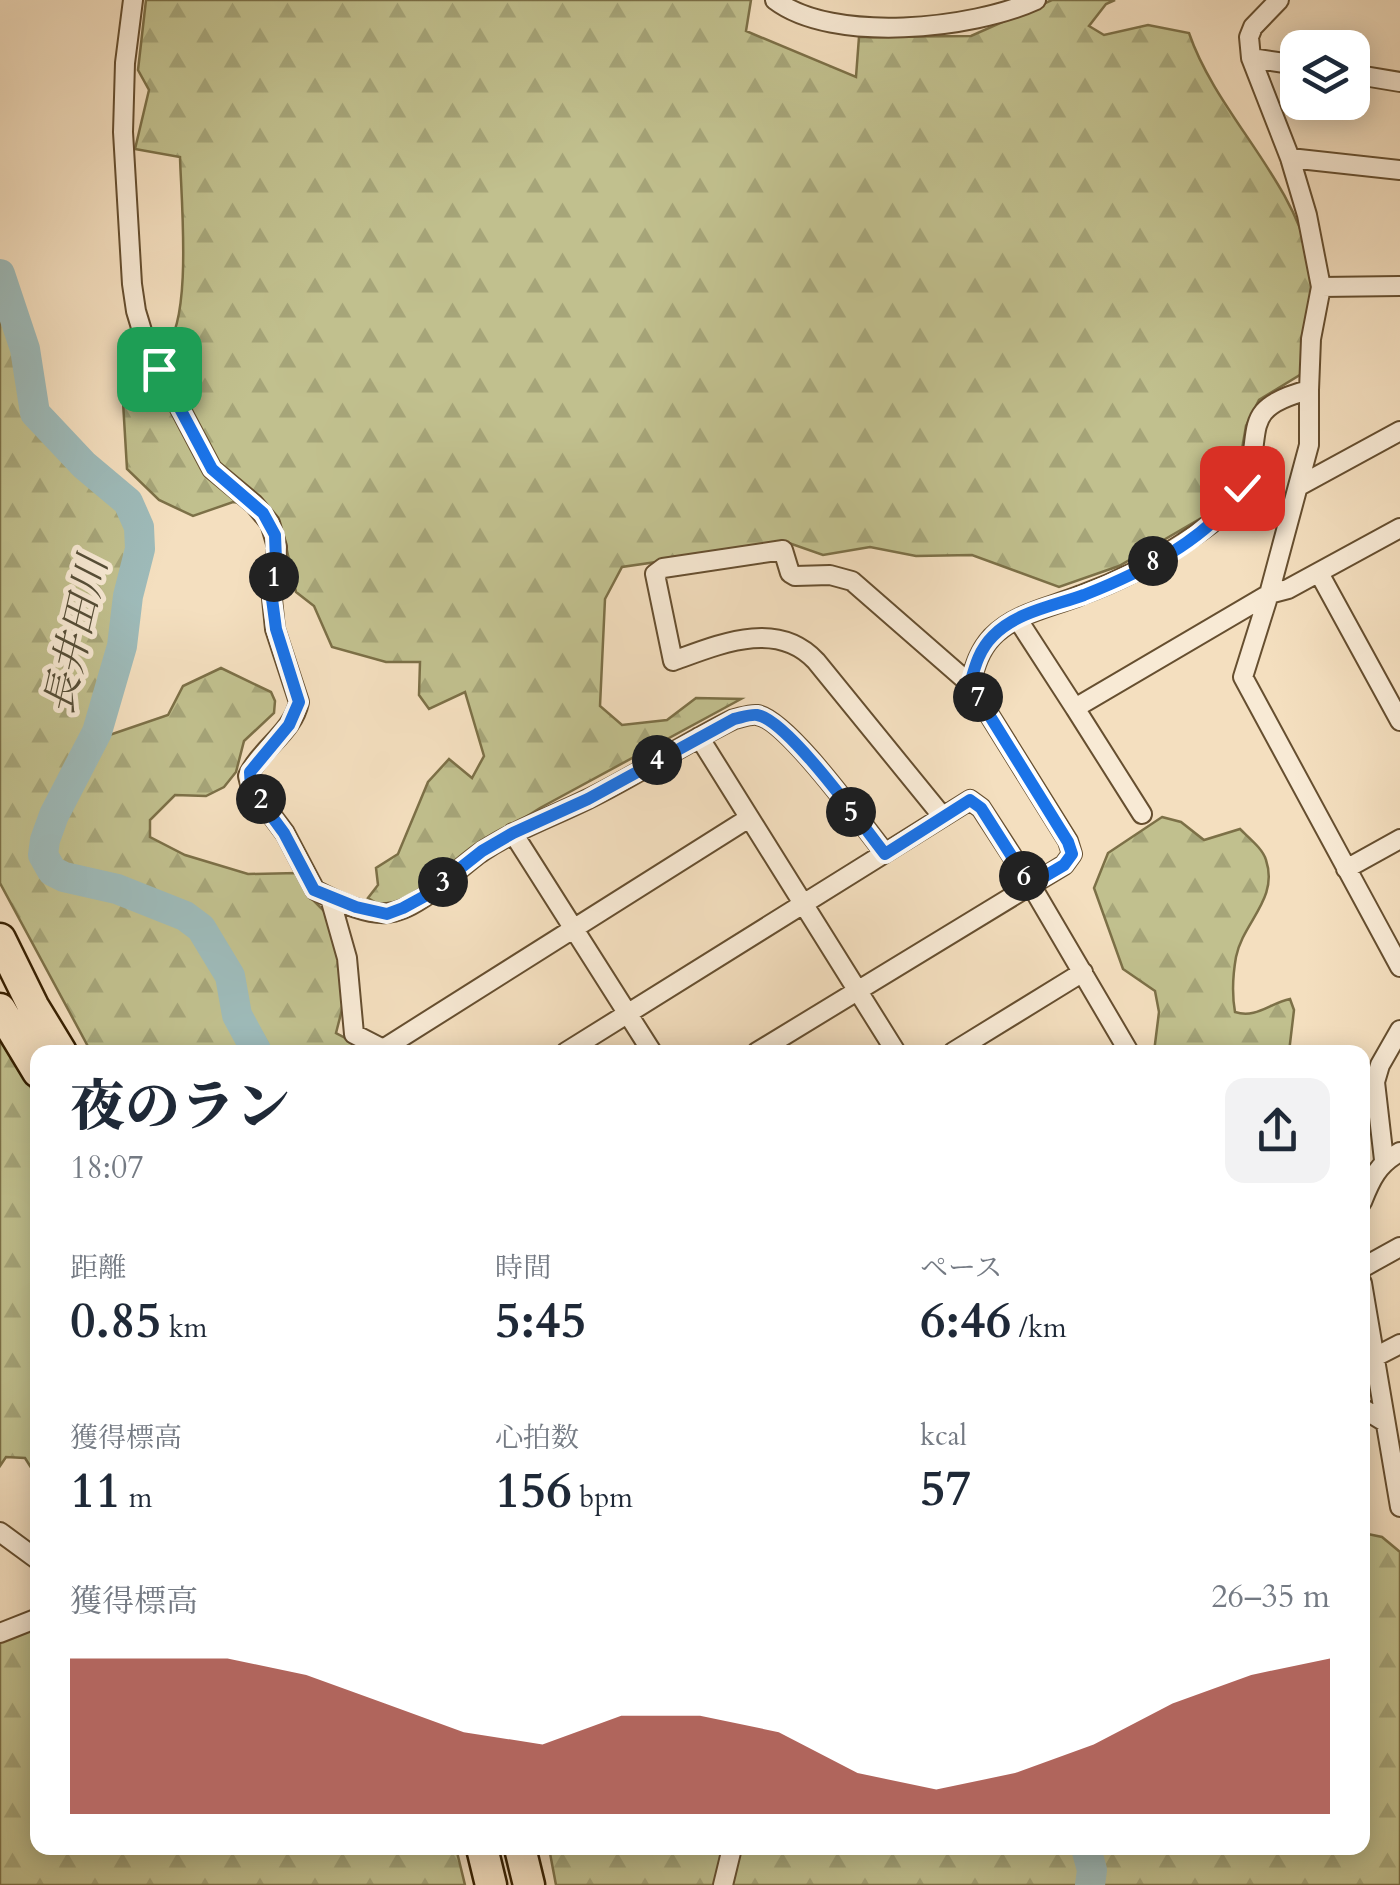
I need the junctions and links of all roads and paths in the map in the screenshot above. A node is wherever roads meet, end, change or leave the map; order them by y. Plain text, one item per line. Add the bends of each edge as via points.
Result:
1 (133, 0) edge
2 (775, 0) edge
3 (1036, 0) edge
4 (1279, 0) edge
5 (1251, 58) junction
6 (1280, 63) edge
7 (1370, 77) edge
8 (1400, 82) edge
9 (1290, 158) junction
10 (1400, 170) edge
11 (1321, 286) junction
12 (1400, 286) edge
13 (1309, 390) junction
14 (1400, 430) edge
15 (1299, 486) junction
16 (1400, 528) edge
17 (1319, 572) junction
18 (1270, 594) junction
19 (1018, 620) junction
20 (970, 684) junction
21 (1074, 708) junction
22 (1400, 721) edge
23 (698, 737) junction
24 (1142, 814) dead end
25 (942, 817) junction
26 (749, 818) junction
27 (513, 833) junction
28 (1400, 840) edge
29 (885, 854) junction
30 (1346, 869) junction
31 (1030, 885) junction
32 (330, 898) junction
33 (804, 904) junction
34 (574, 929) junction
35 (0, 939) edge
36 (1400, 967) edge
37 (1083, 972) junction
38 (858, 991) junction
39 (13, 1012) edge
40 (628, 1014) junction
41 (1400, 1030) edge
42 (53, 1045) edge
43 (375, 1045) edge
44 (395, 1045) edge
45 (577, 1045) edge
46 (648, 1045) edge
47 (769, 1045) edge
48 (892, 1045) edge
49 (964, 1045) edge
50 (1125, 1045) edge
51 (30, 1053) edge
52 (1392, 1156) edge
53 (1370, 1181) edge
54 (1400, 1248) edge
55 (1370, 1264) edge
56 (1370, 1325) edge
57 (1400, 1344) edge
58 (1376, 1357) junction
59 (1370, 1413) edge
60 (1385, 1422) junction
61 (1394, 1442) edge
62 (1400, 1507) edge
63 (0, 1532) edge
64 (30, 1554) edge
65 (30, 1621) edge
66 (0, 1633) edge
67 (484, 1855) edge
68 (522, 1855) edge
69 (730, 1855) edge
70 (491, 1885) edge
71 (528, 1885) edge
72 (722, 1885) edge

1 - 32 street via 123,132 136,311 146,344 212,469 263,513 275,535 276,629 298,706 248,780 314,890
2 - 3 street via 827,24 860,29 971,20
4 - 5 street via 1253,27
5 - 6 street
5 - 9 street
7 - 8 street
9 - 10 street
9 - 11 street
11 - 12 street
11 - 13 street
13 - 15 street via 1310,434
13 - 19 street via 1276,400 1258,417 1242,488 1211,524 1123,577
14 - 15 street
15 - 18 street
16 - 17 street
17 - 18 street
17 - 22 street
18 - 21 street
18 - 30 street via 1244,683
19 - 20 street via 978,654
19 - 21 street
20 - 25 street via 852,581 795,576 783,550 655,574 673,660 769,636 791,641
20 - 31 street via 1072,854
21 - 24 street
23 - 26 street
23 - 27 street
23 - 29 street via 734,719 756,715 774,722
25 - 29 street
25 - 31 street via 970,800 981,808
26 - 33 street
26 - 34 street
27 - 32 street via 425,896 387,914
27 - 34 street
28 - 30 street
29 - 33 street
30 - 36 street
31 - 37 street
31 - 38 street
32 - 43 street via 347,958 354,1034
33 - 38 street
33 - 40 street
34 - 40 street
34 - 44 street
35 - 39 highway
37 - 49 street
37 - 50 street
38 - 47 street
38 - 48 street
39 - 42 highway
39 - 51 highway
40 - 45 street
40 - 46 street
41 - 52 street via 1376,1082
52 - 53 street
54 - 55 street
56 - 58 street
57 - 58 street
58 - 60 street
59 - 60 street
60 - 61 street
61 - 62 street
63 - 64 street
65 - 66 street
67 - 70 highway
68 - 71 highway
69 - 72 street

